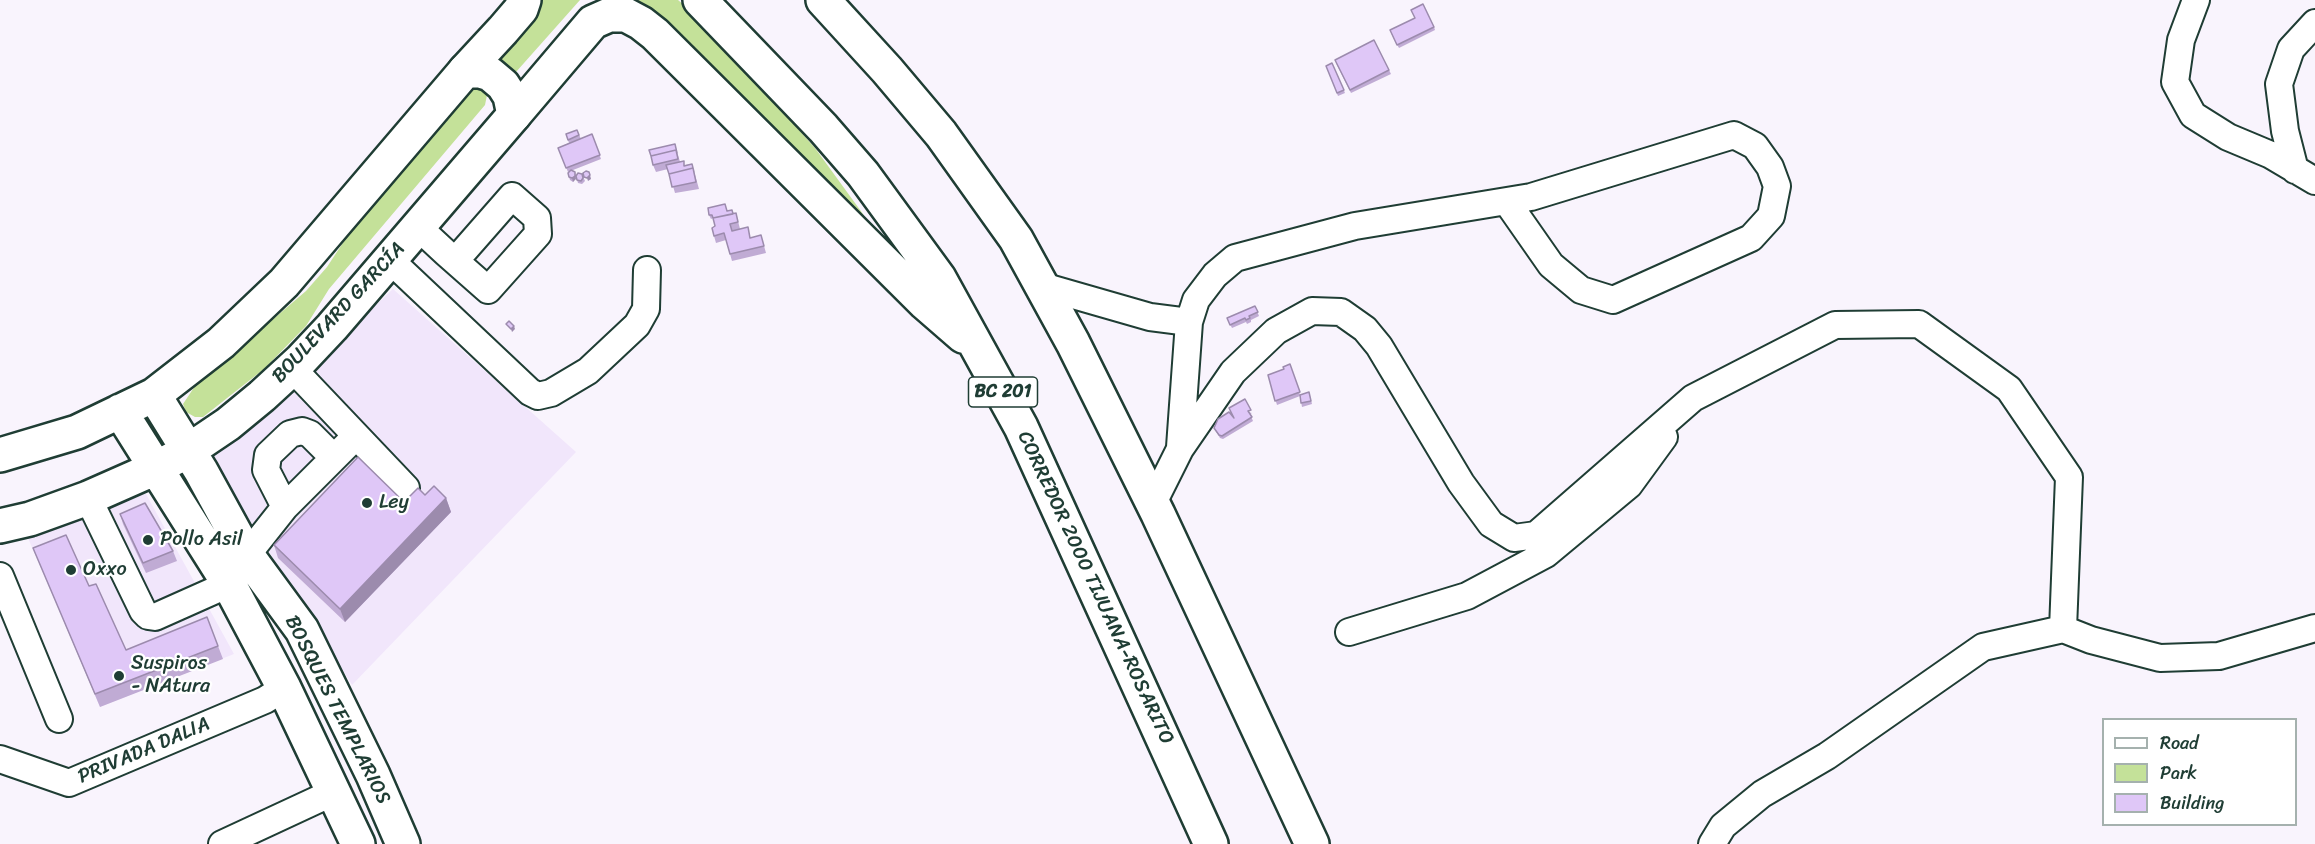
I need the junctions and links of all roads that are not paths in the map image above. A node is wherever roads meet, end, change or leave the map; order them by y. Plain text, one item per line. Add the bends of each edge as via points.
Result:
1 (524, 0) edge
2 (700, 0) edge
3 (822, 0) edge
4 (852, 0) edge
5 (2196, 0) edge
6 (2315, 23) edge
7 (887, 70) junction
8 (465, 71) junction
9 (514, 115) junction
10 (2305, 176) edge
11 (1507, 202) junction
12 (418, 227) junction
13 (389, 259) junction
14 (455, 261) dead end
15 (647, 270) dead end
16 (1042, 286) junction
17 (1189, 322) junction
18 (982, 353) junction
19 (292, 368) junction
20 (154, 395) junction
21 (1693, 398) junction
22 (120, 411) junction
23 (356, 436) junction
24 (1180, 449) junction
25 (188, 451) junction
26 (0, 455) edge
27 (334, 458) junction
28 (156, 468) junction
29 (406, 488) dead end
30 (88, 498) junction
31 (1153, 503) junction
32 (285, 507) junction
33 (0, 526) edge
34 (247, 555) junction
35 (0, 576) edge
36 (229, 584) junction
37 (2315, 628) edge
38 (2063, 629) junction
39 (1349, 632) dead end
40 (284, 688) junction
41 (59, 719) dead end
42 (0, 759) edge
43 (334, 792) junction
44 (222, 844) edge
45 (358, 844) edge
46 (403, 844) edge
47 (1211, 844) edge
48 (1312, 844) edge
49 (1712, 844) edge

1 - 8 main road via 503,30
2 - 18 main road, CORREDOR 2000 TIJUANA-ROSARITO / BC 201 via 863,174 939,278
3 - 7 main road
4 - 7 main road
5 - 10 street via 2181,40 2175,82 2193,115
6 - 10 street via 2291,49 2279,84 2285,131
7 - 16 main road via 948,143 1016,239
8 - 9 main road via 490,74 503,85
8 - 20 main road via 284,283 221,343
9 - 12 main road, BOULEVARD GARCÍA
9 - 18 main road, BOULEVARD GARCÍA via 593,22 609,15 626,15 641,23 925,303
11 - 11 street via 1734,135 1755,146 1770,167 1776,186 1771,216 1751,238 1613,300 1581,290 1551,265
11 - 17 street via 1355,226 1235,258 1215,275 1196,300
12 - 13 main road, BOULEVARD GARCÍA
12 - 14 street
13 - 15 street via 538,396 588,372 637,325 646,309
13 - 19 main road, BOULEVARD GARCÍA
16 - 17 street via 1150,317
16 - 31 main road
17 - 24 street
18 - 47 main road, CORREDOR 2000 TIJUANA-ROSARITO / BC 201 via 1021,427
19 - 23 street
19 - 25 main road, BOULEVARD GARCÍA via 228,424
20 - 22 main road
20 - 25 main road, BOSQUES TEMPLARIOS
21 - 24 street via 1536,535 1514,538 1491,524 1467,491 1365,329 1341,312 1312,311 1276,331 1233,372
21 - 38 street via 1835,325 1918,324 2009,389 2069,477
21 - 39 street via 1629,485 1546,554 1467,596
22 - 26 main road via 77,432
22 - 28 main road, BOSQUES TEMPLARIOS
23 - 27 street
23 - 29 street
24 - 31 street
25 - 28 main road, BOULEVARD GARCÍA
25 - 34 main road, BOSQUES TEMPLARIOS
27 - 32 street
27 - 32 street via 302,431 290,434 268,455 266,470
28 - 30 main road, BOULEVARD GARCÍA
28 - 36 main road, BOSQUES TEMPLARIOS
30 - 33 main road, BOULEVARD GARCÍA
30 - 36 street via 148,616 155,617
31 - 48 main road
32 - 34 street
34 - 36 street
34 - 46 main road, BOSQUES TEMPLARIOS via 302,630
35 - 41 street
36 - 40 main road, BOSQUES TEMPLARIOS
37 - 38 street via 2219,656 2160,658
38 - 49 street via 1983,647 1827,756 1762,794 1723,826
40 - 42 street, PRIVADA DALIA via 265,700 69,783
40 - 43 main road, BOSQUES TEMPLARIOS
43 - 44 street
43 - 45 main road, BOSQUES TEMPLARIOS

